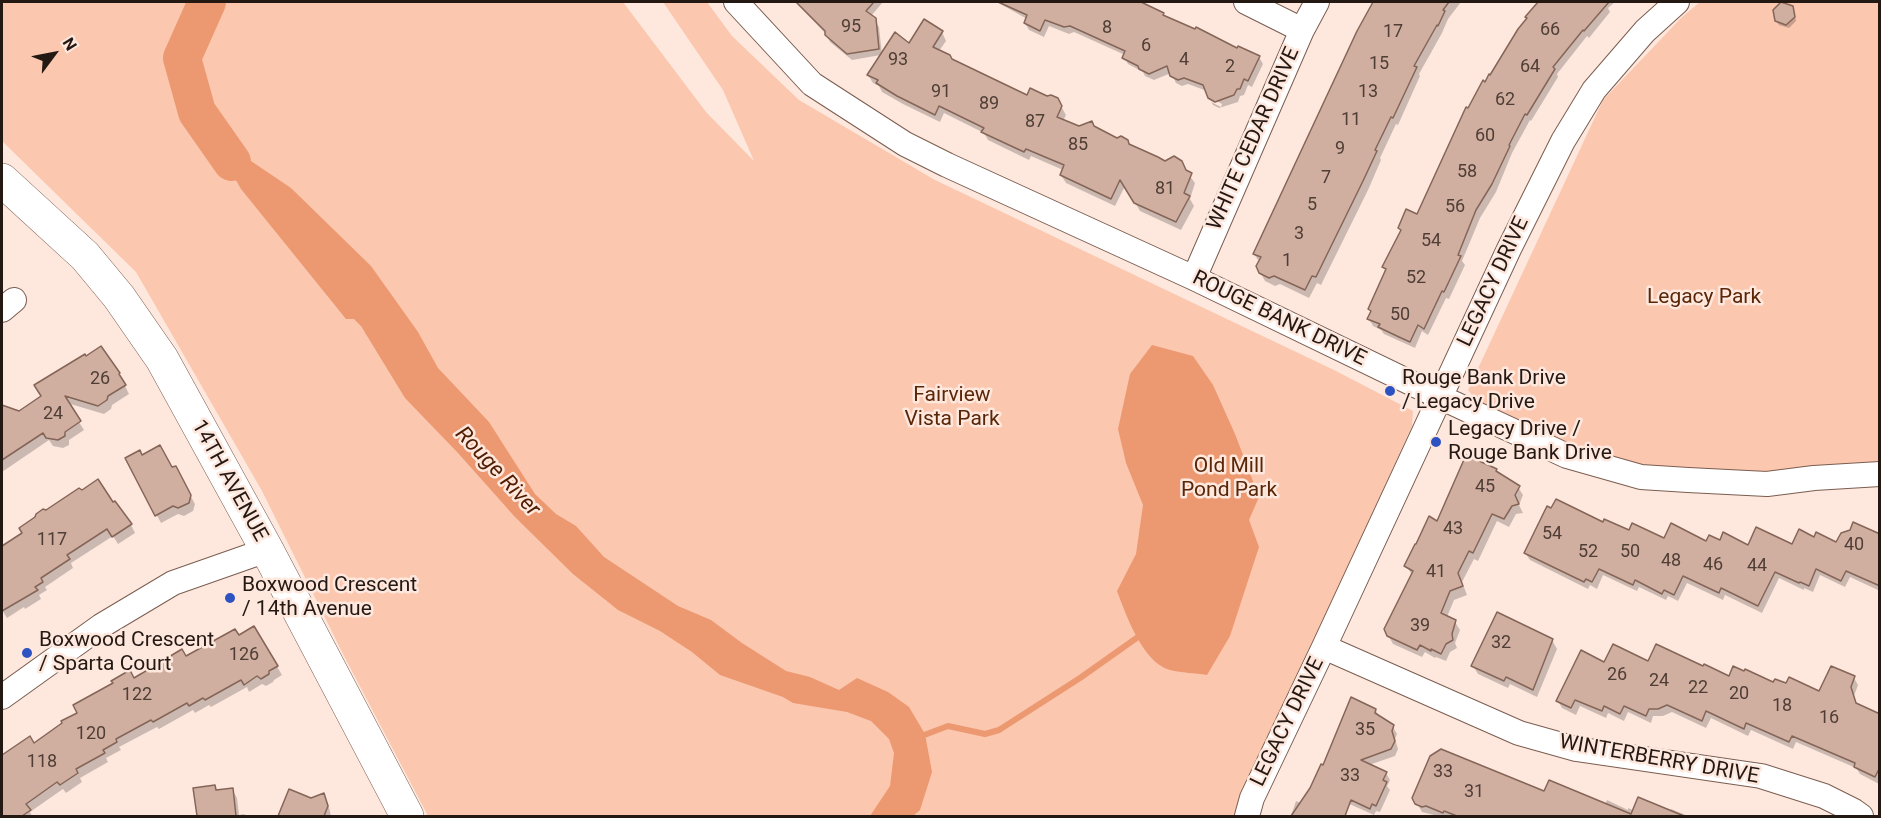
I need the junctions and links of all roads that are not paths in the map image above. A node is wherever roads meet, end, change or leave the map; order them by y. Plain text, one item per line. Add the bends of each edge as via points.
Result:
1 (736, 2) edge
2 (1246, 2) edge
3 (1317, 2) edge
4 (1677, 2) edge
5 (1302, 30) junction
6 (2, 180) edge
7 (1194, 278) junction
8 (1440, 397) junction
9 (1880, 474) edge
10 (267, 550) junction
11 (1324, 647) junction
12 (3, 691) edge
13 (407, 816) edge
14 (1246, 816) edge
15 (1861, 816) edge

1 - 7 street, ROUGE BANK DRIVE via 812,84 895,138
2 - 5 street
3 - 5 street, WHITE CEDAR DRIVE
4 - 8 street, LEGACY DRIVE via 1645,31 1594,90 1563,141
5 - 7 street, WHITE CEDAR DRIVE
6 - 10 main road, 14TH AVENUE via 85,256 125,306 162,359
7 - 8 street, ROUGE BANK DRIVE
8 - 9 street, ROUGE BANK DRIVE via 1567,456 1641,477 1767,484
8 - 11 street, LEGACY DRIVE
10 - 12 street via 173,584
10 - 13 main road, 14TH AVENUE
11 - 14 street, LEGACY DRIVE
11 - 15 street, WINTERBERRY DRIVE via 1519,733 1576,749 1761,776 1824,796

